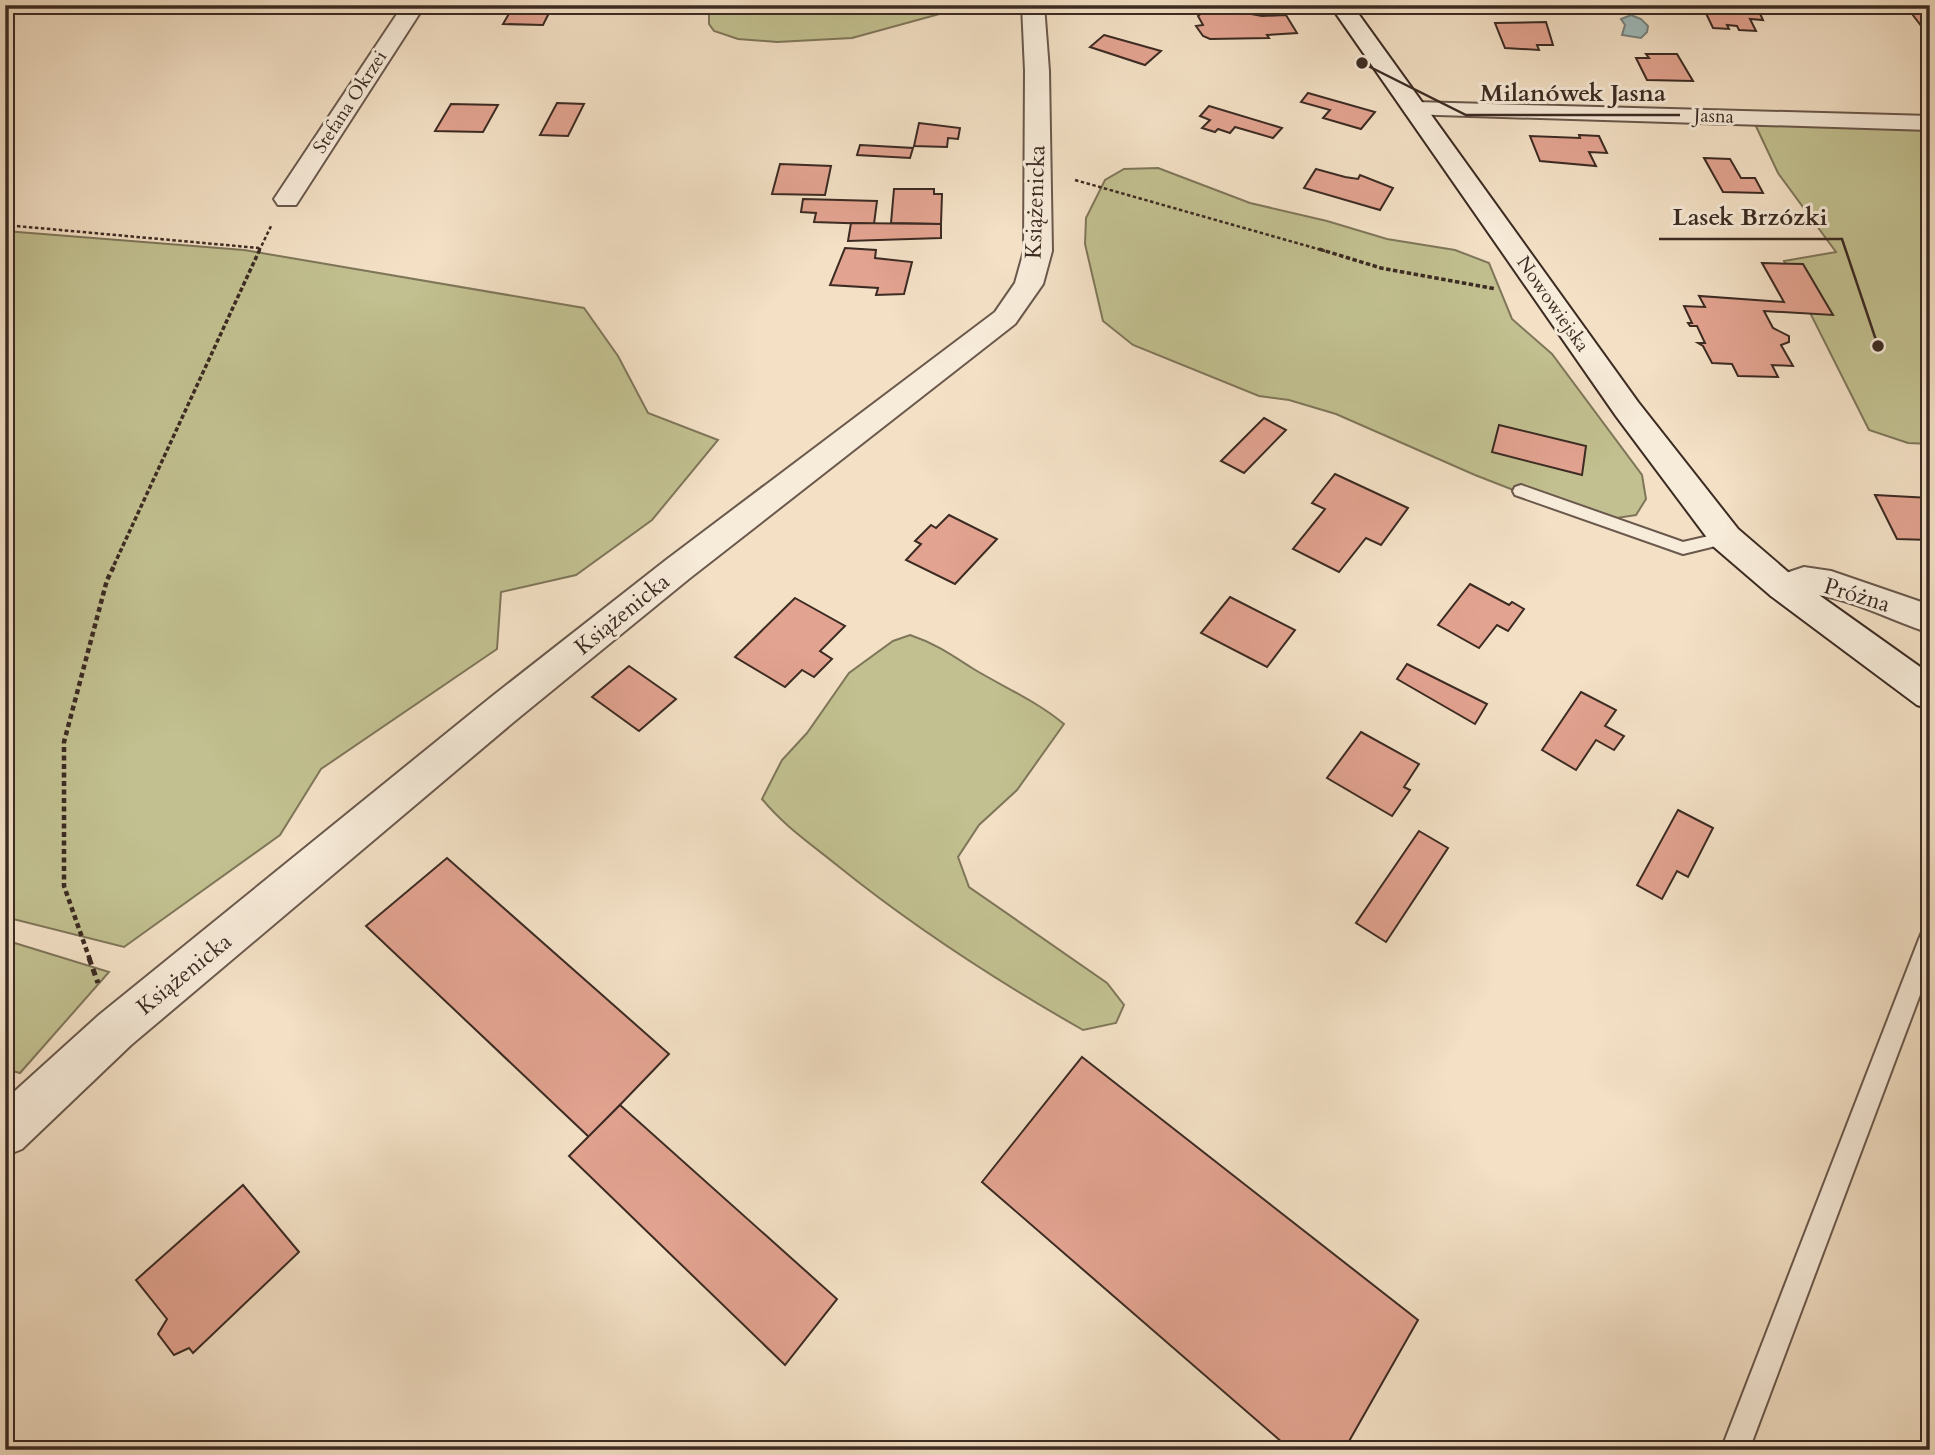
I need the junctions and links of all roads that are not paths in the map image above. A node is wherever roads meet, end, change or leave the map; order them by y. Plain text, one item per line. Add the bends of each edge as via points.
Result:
1 (414, 5) edge
2 (1033, 5) edge
3 (1340, 5) edge
4 (1415, 109) junction
5 (1930, 123) edge
6 (287, 199) road end
7 (1521, 491) dead end
8 (1726, 538) junction
9 (1783, 587) junction
10 (1930, 619) edge
11 (1930, 694) edge
12 (1930, 939) edge
13 (5, 1132) edge
14 (1735, 1450) edge

1 - 6 street, Stefana Okrzei
2 - 13 street, Książenicka via 1038,251 1029,284 1005,318 668,577 115,1030
3 - 4 street, Nowowiejska
4 - 5 street, Jasna
4 - 8 street, Nowowiejska via 1627,409
7 - 8 lane via 1683,548
8 - 9 street, Nowowiejska
9 - 10 street, Próżna via 1804,580 1831,584
9 - 11 street, Nowowiejska
12 - 14 lane

